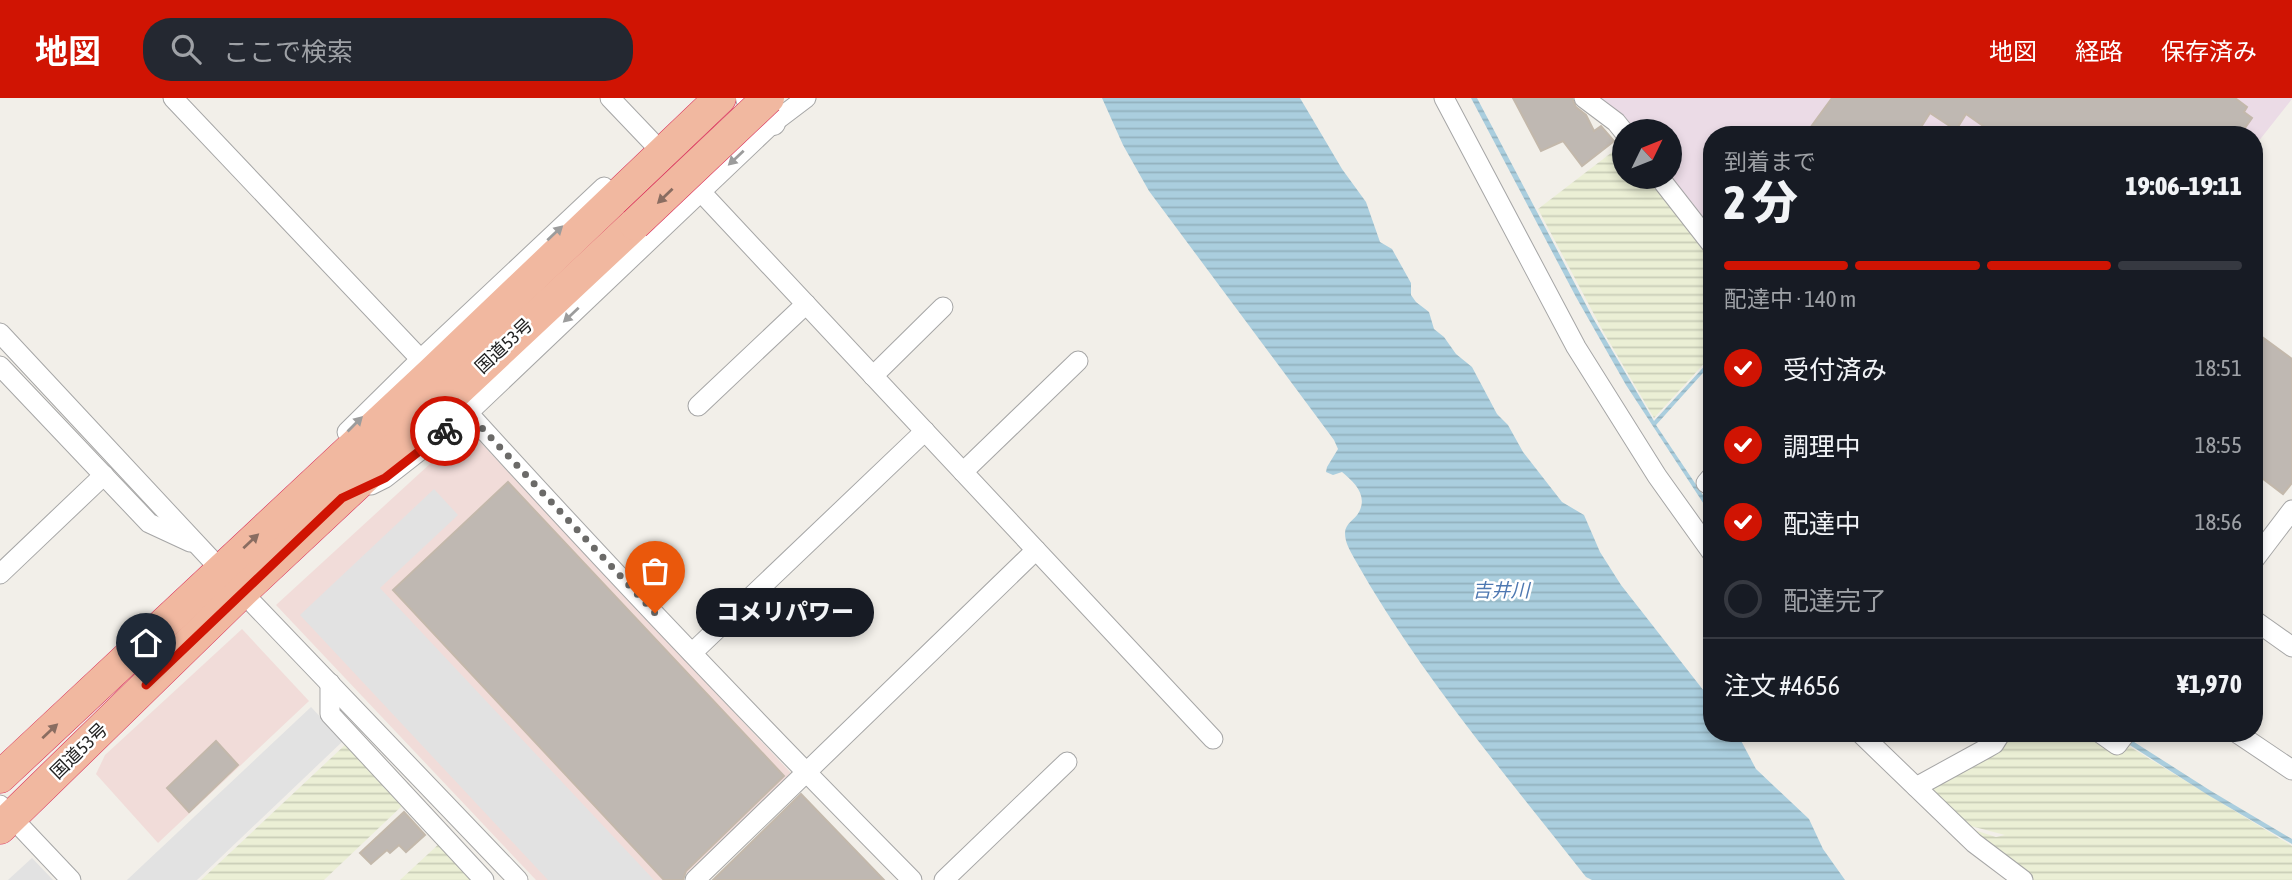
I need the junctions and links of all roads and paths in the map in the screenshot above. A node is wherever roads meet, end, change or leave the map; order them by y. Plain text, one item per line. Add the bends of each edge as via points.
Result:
1 (173, 98) edge
2 (610, 98) edge
3 (700, 98) edge
4 (720, 98) edge
5 (748, 98) edge
6 (806, 98) edge
7 (1444, 98) edge
8 (1584, 98) edge
9 (770, 111) edge
10 (1612, 119) edge
11 (652, 142) junction
12 (1668, 189) edge
13 (701, 192) junction
14 (1703, 233) edge
15 (806, 304) junction
16 (943, 307) dead end
17 (0, 333) edge
18 (1078, 361) dead end
19 (0, 366) edge
20 (873, 376) junction
21 (443, 385) junction
22 (698, 406) dead end
23 (925, 431) junction
24 (963, 472) junction
25 (104, 475) junction
26 (2292, 510) edge
27 (1703, 540) edge
28 (198, 545) junction
29 (2263, 548) edge
30 (1036, 550) junction
31 (0, 574) edge
32 (232, 580) junction
33 (2263, 626) edge
34 (2292, 647) edge
35 (692, 653) junction
36 (330, 683) junction
37 (1213, 739) dead end
38 (1869, 742) edge
39 (1993, 742) edge
40 (2250, 742) edge
41 (1067, 762) dead end
42 (2292, 770) edge
43 (807, 774) junction
44 (0, 778) edge
45 (1916, 787) junction
46 (4, 817) edge
47 (71, 880) edge
48 (484, 880) edge
49 (518, 880) edge
50 (695, 880) edge
51 (912, 880) edge
52 (944, 880) edge
53 (2023, 880) edge

1 - 21 street
2 - 11 street
3 - 11 street
4 - 21 highway, 国道53号 via 613,202
5 - 9 street
6 - 9 street
7 - 27 street via 1576,347
8 - 10 street
9 -> 13 street
9 -> 21 highway, bridge via 599,258 536,300 463,367 451,372
21 -> 11 street
12 - 14 street
13 - 15 street
13 -> 21 street
15 - 20 street
15 - 22 street
16 - 20 street
17 - 28 street
18 - 24 street
19 - 25 street
20 - 23 street
21 - 32 highway, 国道53号 via 342,498
32 -> 21 highway, 国道53号 via 281,514
21 - 35 street
23 - 24 street
23 - 35 street
24 - 30 street
25 - 28 street via 149,523
25 - 31 street
26 - 29 street
28 - 32 street
30 - 37 street
30 - 43 street
32 - 36 street
44 -> 32 highway, 国道53号
32 - 46 highway, 国道53号
33 - 34 street
35 - 43 street
36 - 48 street via 330,714
36 - 49 street
38 - 45 street
39 - 45 street
40 - 42 street
41 - 52 street
43 - 50 street
43 - 51 street
45 - 53 street via 1974,843
46 - 47 street

